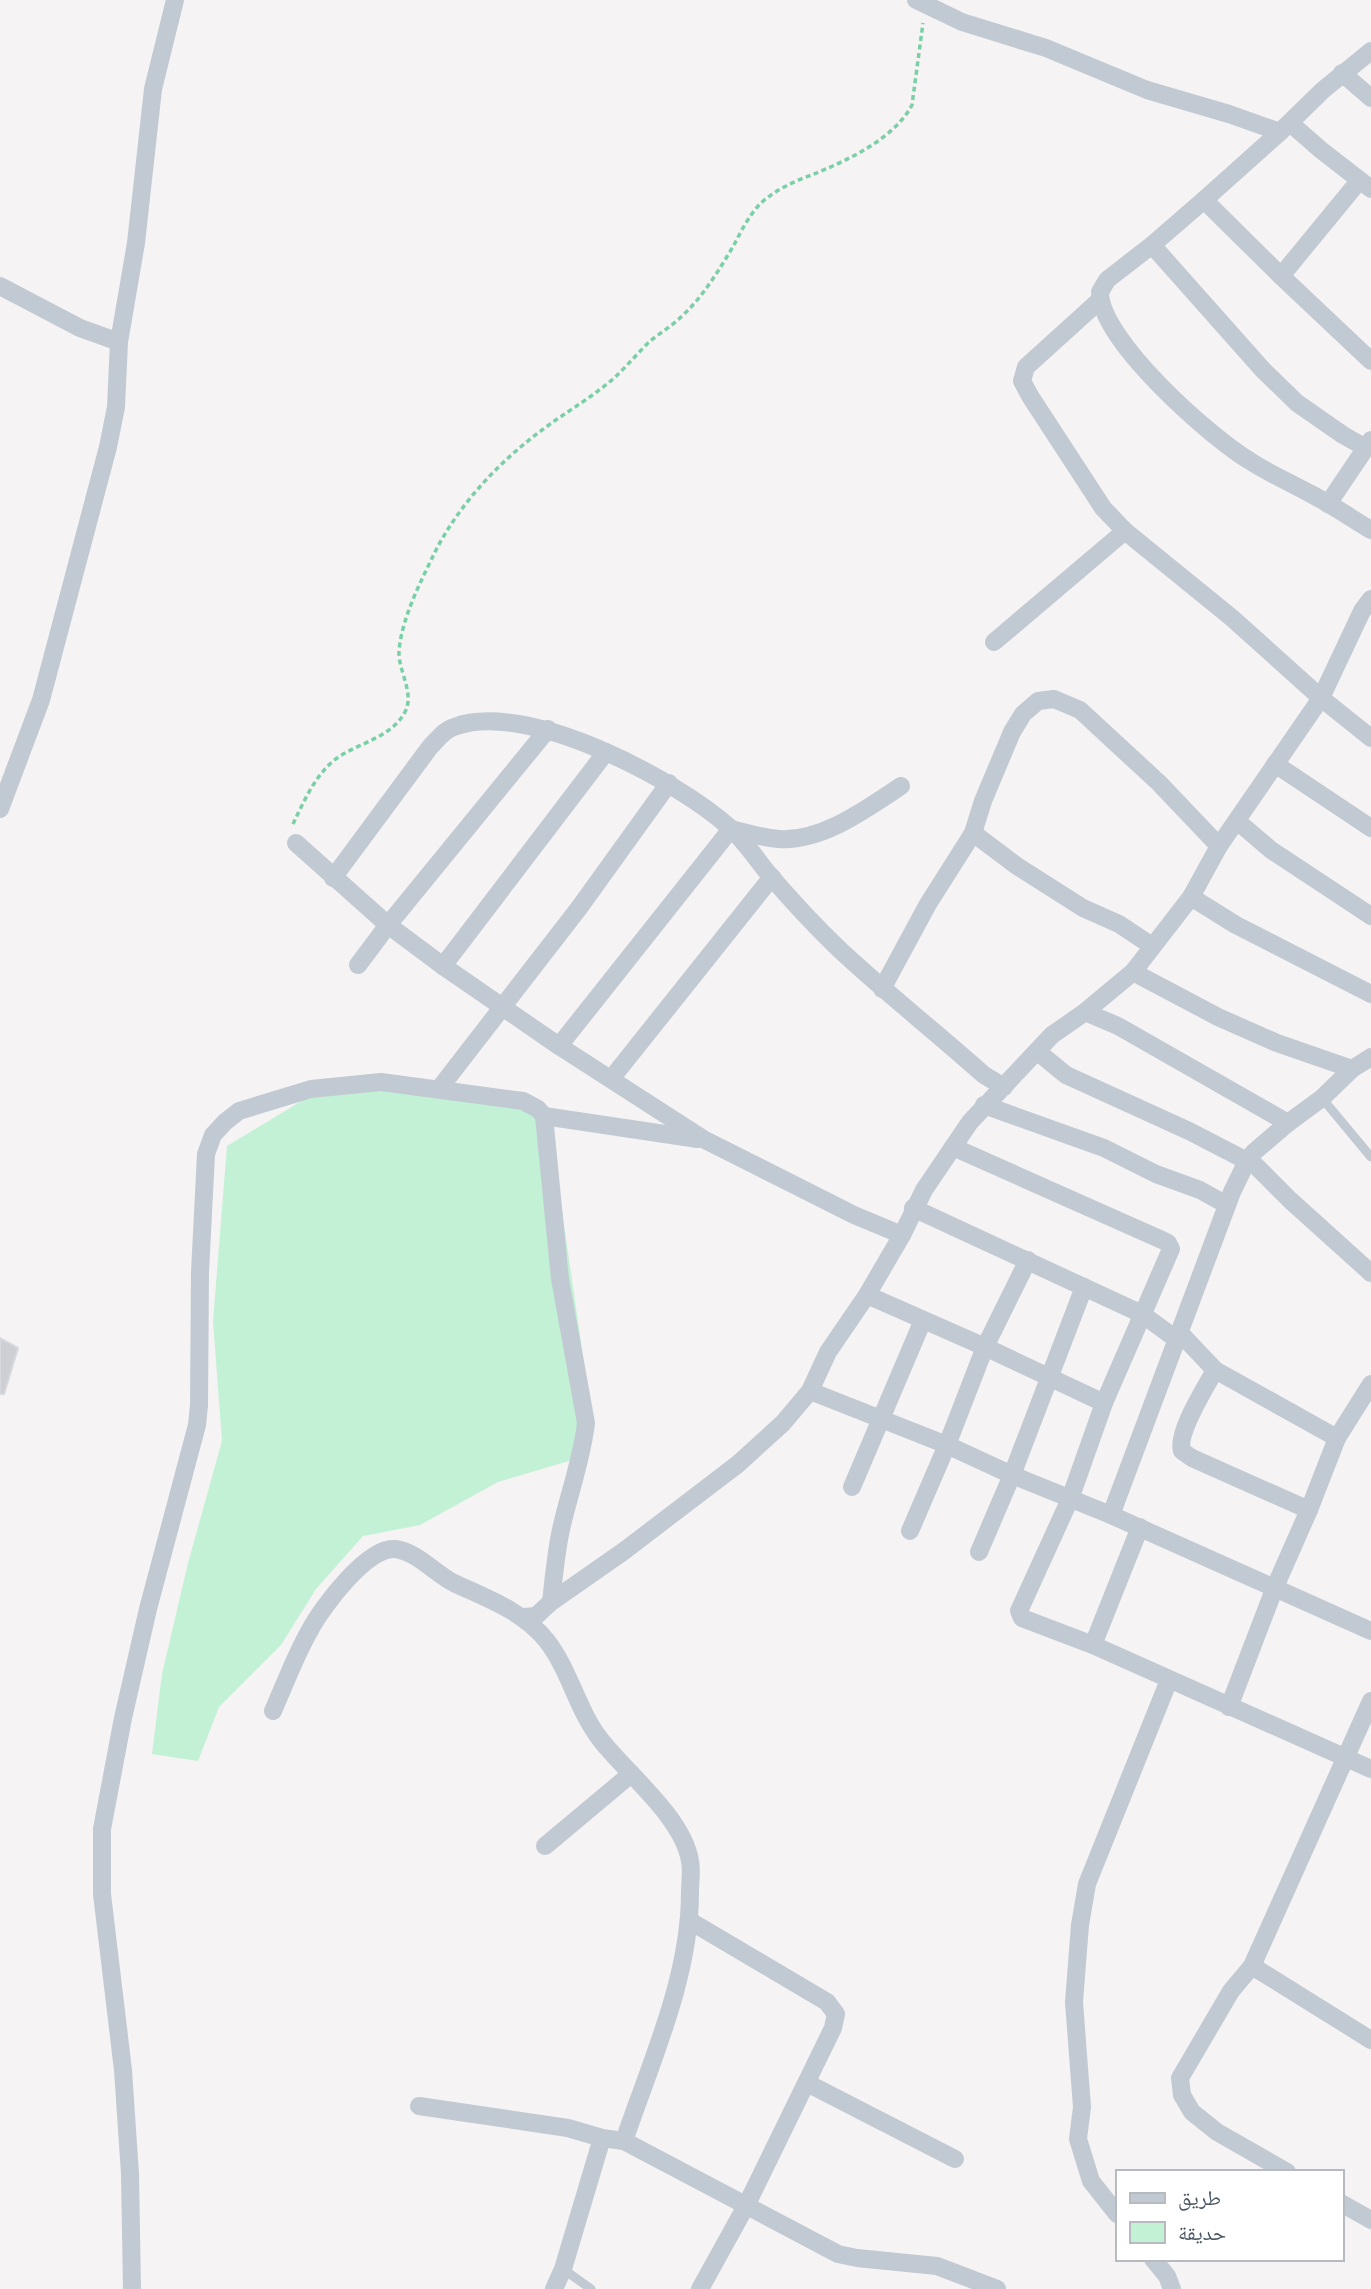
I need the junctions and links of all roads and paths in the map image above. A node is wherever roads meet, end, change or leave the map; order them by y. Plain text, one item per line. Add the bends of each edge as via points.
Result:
1 (175, 0) edge
2 (921, 3) edge
3 (1371, 51) edge
4 (1342, 73) junction
5 (1371, 98) edge
6 (1285, 127) junction
7 (1365, 185) edge
8 (1204, 200) junction
9 (1152, 245) junction
10 (1281, 276) junction
11 (0, 286) edge
12 (1100, 300) junction
13 (119, 342) junction
14 (1371, 361) edge
15 (1368, 444) edge
16 (1328, 503) junction
17 (1371, 530) edge
18 (1125, 531) junction
19 (1368, 610) edge
20 (994, 642) dead end
21 (1321, 698) junction
22 (548, 729) junction
23 (1371, 738) edge
24 (606, 752) junction
25 (1275, 764) junction
26 (669, 783) junction
27 (901, 786) dead end
28 (0, 809) edge
29 (1237, 821) junction
30 (1371, 828) edge
31 (731, 829) junction
32 (973, 833) junction
33 (296, 843) joint
34 (1219, 846) junction
35 (772, 877) junction
36 (333, 878) junction
37 (1191, 897) junction
38 (1371, 916) edge
39 (388, 925) junction
40 (1152, 946) junction
41 (358, 965) dead end
42 (443, 967) junction
43 (1133, 972) junction
44 (882, 989) junction
45 (1371, 994) edge
46 (502, 1007) junction
47 (1085, 1012) junction
48 (559, 1046) junction
49 (1038, 1052) junction
50 (1370, 1060) edge
51 (1352, 1069) junction
52 (611, 1079) junction
53 (1003, 1087) junction
54 (439, 1089) junction
55 (1322, 1098) junction
56 (984, 1105) junction
57 (544, 1116) junction
58 (1288, 1123) junction
59 (705, 1140) junction
60 (953, 1147) junction
61 (1371, 1157) edge
62 (1248, 1160) junction
63 (1227, 1205) junction
64 (913, 1208) junction
65 (902, 1235) junction
66 (1028, 1260) junction
67 (1371, 1273) edge
68 (1084, 1287) junction
69 (867, 1295) junction
70 (1142, 1314) junction
71 (923, 1320) junction
72 (1178, 1336) junction
73 (985, 1347) junction
74 (1215, 1370) junction
75 (1049, 1377) junction
76 (1371, 1384) edge
77 (810, 1391) junction
78 (1104, 1403) junction
79 (880, 1418) junction
80 (1337, 1438) junction
81 (947, 1445) junction
82 (1012, 1475) junction
83 (852, 1487) dead end
84 (1070, 1499) junction
85 (1309, 1510) junction
86 (1111, 1515) junction
87 (1140, 1527) junction
88 (910, 1531) dead end
89 (979, 1552) dead end
90 (1275, 1587) junction
91 (551, 1602) junction
92 (524, 1618) junction
93 (1371, 1631) edge
94 (1093, 1645) junction
95 (1169, 1680) junction
96 (1371, 1701) edge
97 (1229, 1707) junction
98 (272, 1711) dead end
99 (1345, 1758) junction
100 (1371, 1769) edge
101 (631, 1774) junction
102 (545, 1846) dead end
103 (690, 1921) junction
104 (1252, 1966) junction
105 (1371, 2040) edge
106 (807, 2083) junction
107 (419, 2106) dead end
108 (602, 2138) junction
109 (624, 2141) junction
110 (955, 2159) dead end
111 (1284, 2170) edge
112 (747, 2204) junction
113 (1343, 2204) edge
114 (1116, 2213) edge
115 (1371, 2220) edge
116 (1155, 2261) edge
117 (563, 2269) junction
118 (132, 2289) edge
119 (554, 2289) edge
120 (591, 2289) edge
121 (699, 2289) edge
122 (998, 2289) edge
123 (1172, 2289) edge

1 - 13 street via 153,89 136,243
2 - 6 street via 1147,90
2 - 33 path via 916,90 908,112 893,129 760,204 710,283 681,317 607,384 511,454 470,499 436,550 404,628 399,652 406,710 387,731 340,756 322,772 293,824
3 - 4 street
4 - 5 street
4 - 6 street
6 - 7 street
6 - 8 street
7 - 10 street
8 - 9 street
8 - 10 street
9 - 12 street via 1107,280
9 - 15 street via 1297,403 1343,435
10 - 14 street
11 - 13 street via 80,328
12 - 16 street via 1132,354 1214,437 1248,461
12 - 18 street via 1026,367 1022,381 1103,508
13 - 28 street via 116,407 105,460 41,700
15 - 16 street
16 - 17 street
18 - 20 street
18 - 21 street
19 - 21 street
21 - 23 street
21 - 25 street
22 - 24 street
22 - 36 street via 488,722 447,731 430,747
22 - 39 street
24 - 26 street
24 - 42 street
25 - 29 street
25 - 30 street
26 - 31 street
26 - 46 street
27 - 31 street via 808,836 779,839
29 - 34 street
29 - 38 street via 1271,850
31 - 35 street
31 - 48 street
32 - 34 street via 989,785 1023,713 1038,701 1054,699 1092,720
32 - 40 street via 1083,908
32 - 44 street
33 - 36 street
34 - 37 street
35 - 44 street via 821,932
35 - 52 street
36 - 39 street
37 - 40 street
37 - 45 street
39 - 41 street
39 - 42 street
40 - 43 street
42 - 46 street
43 - 47 street
43 - 51 street via 1218,1017
44 - 53 street
46 - 48 street
46 - 54 street
47 - 49 street via 1052,1035
47 - 58 street via 1118,1026
48 - 52 street
49 - 53 street
49 - 62 street via 1066,1074
50 - 51 street
51 - 55 street
52 - 59 street
53 - 56 street
54 - 57 street via 523,1101
54 - 118 street via 381,1082 311,1089 240,1111 213,1135 206,1154 197,1425 122,1718 102,1829 102,1894 130,2174
55 - 58 street
55 - 61 lane
56 - 60 street
56 - 63 street via 1104,1149
57 - 59 street
57 - 91 street via 560,1279 586,1423
58 - 62 street
59 - 65 street
60 - 64 street
60 - 70 street via 1168,1243 1171,1249
62 - 63 street
62 - 67 street
63 - 72 street
64 - 65 street
64 - 66 street
65 - 69 street
66 - 68 street
66 - 73 street
68 - 70 street
68 - 75 street
69 - 71 street
69 - 77 street via 828,1352
70 - 72 street
70 - 78 street
71 - 73 street
71 - 79 street
72 - 74 street
72 - 86 street
73 - 75 street
73 - 81 street
74 - 80 street
74 - 85 street via 1189,1420 1182,1451
75 - 78 street
75 - 82 street
76 - 80 street
77 - 79 street
77 - 91 street via 738,1464
78 - 84 street
79 - 81 street
79 - 83 street
80 - 85 street
81 - 82 street
81 - 88 street
82 - 84 street
82 - 89 street
84 - 86 street
84 - 94 street via 1019,1611 1022,1618
85 - 90 street
86 - 87 street
87 - 90 street
87 - 94 street
90 - 93 street
90 - 97 street
91 - 92 street via 536,1616
92 - 98 street via 448,1580 408,1553 381,1551 362,1563 311,1628
92 - 101 street via 555,1653 599,1738
94 - 95 street
95 - 97 street
95 - 114 street via 1087,1884 1077,1950 1074,2002 1082,2107 1078,2139 1091,2181
96 - 99 street
97 - 99 street
99 - 100 street
99 - 104 street
101 - 102 street
101 - 103 street via 684,1842 690,1861
103 - 106 street via 827,2002 836,2014
103 - 109 street via 676,1989
104 - 105 street
104 - 111 street via 1231,1991 1181,2078 1182,2095 1192,2112 1217,2132
106 - 110 street
106 - 112 street
107 - 108 street via 568,2128
108 - 109 street
108 - 117 street
109 - 112 street
112 - 121 street
112 - 122 street via 838,2254 937,2266
113 - 115 street
116 - 123 street
117 - 119 street
117 - 120 lane

